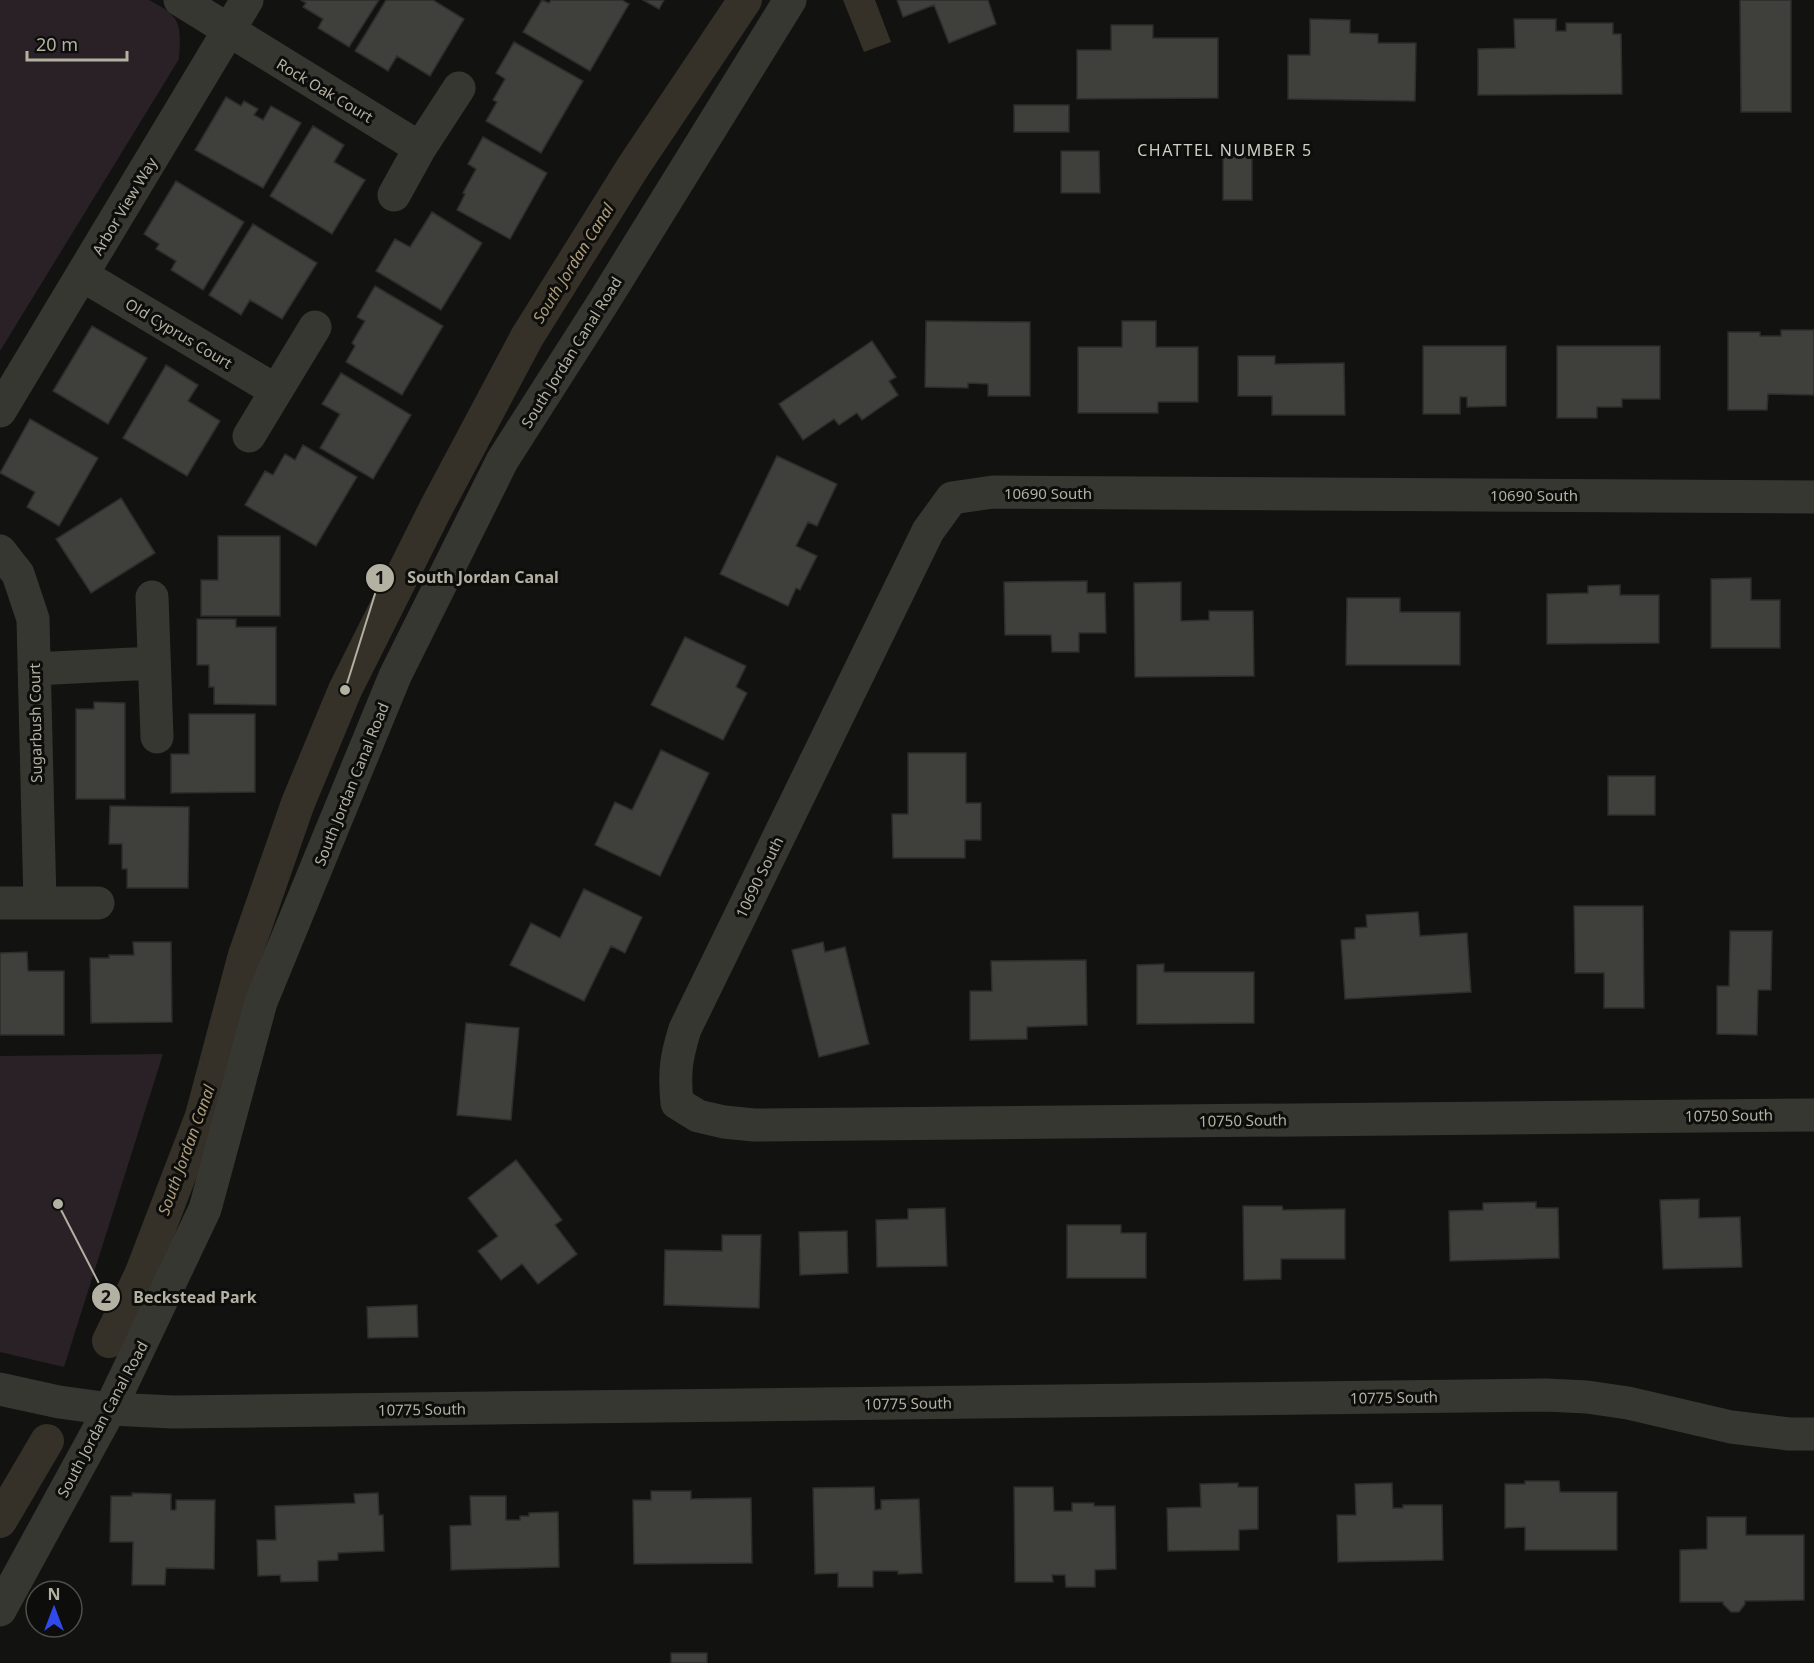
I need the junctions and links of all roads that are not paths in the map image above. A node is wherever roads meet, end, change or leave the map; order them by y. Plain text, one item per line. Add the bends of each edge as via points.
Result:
1 (180, 0) edge
2 (247, 0) edge
3 (790, 0) edge
4 (229, 32) junction
5 (459, 88) dead end
6 (420, 148) junction
7 (394, 195) dead end
8 (82, 275) junction
9 (315, 327) dead end
10 (275, 390) junction
11 (0, 411) edge
12 (249, 436) dead end
13 (1814, 496) edge
14 (0, 551) edge
15 (152, 597) dead end
16 (153, 663) junction
17 (34, 669) junction
18 (157, 736) dead end
19 (0, 903) edge
20 (40, 903) junction
21 (98, 903) dead end
22 (677, 1103) joint
23 (1814, 1114) edge
24 (0, 1389) edge
25 (110, 1409) junction
26 (1814, 1434) edge
27 (0, 1610) edge

1 - 4 street, Rock Oak Court
2 - 4 street, Arbor View Way
3 - 25 street, South Jordan Canal Road via 502,460 395,676 261,1002 205,1209
4 - 6 street, Rock Oak Court
4 - 8 street, Arbor View Way
5 - 6 street
6 - 7 street
8 - 10 street, Old Cyprus Court
8 - 11 street, Arbor View Way
9 - 10 street
10 - 12 street
13 - 22 street, 10690 South via 993,492 952,498 928,531 686,1029 677,1053
14 - 17 street, Sugarbush Court via 18,574 33,620
15 - 16 street
16 - 17 street
16 - 18 street
17 - 20 street, Sugarbush Court
19 - 20 street
20 - 21 street
22 - 23 street, 10750 South via 698,1116 754,1125
24 - 25 street, 10775 South
25 - 26 street, 10775 South via 173,1412 1546,1395 1629,1403 1731,1427
25 - 27 street, South Jordan Canal Road

